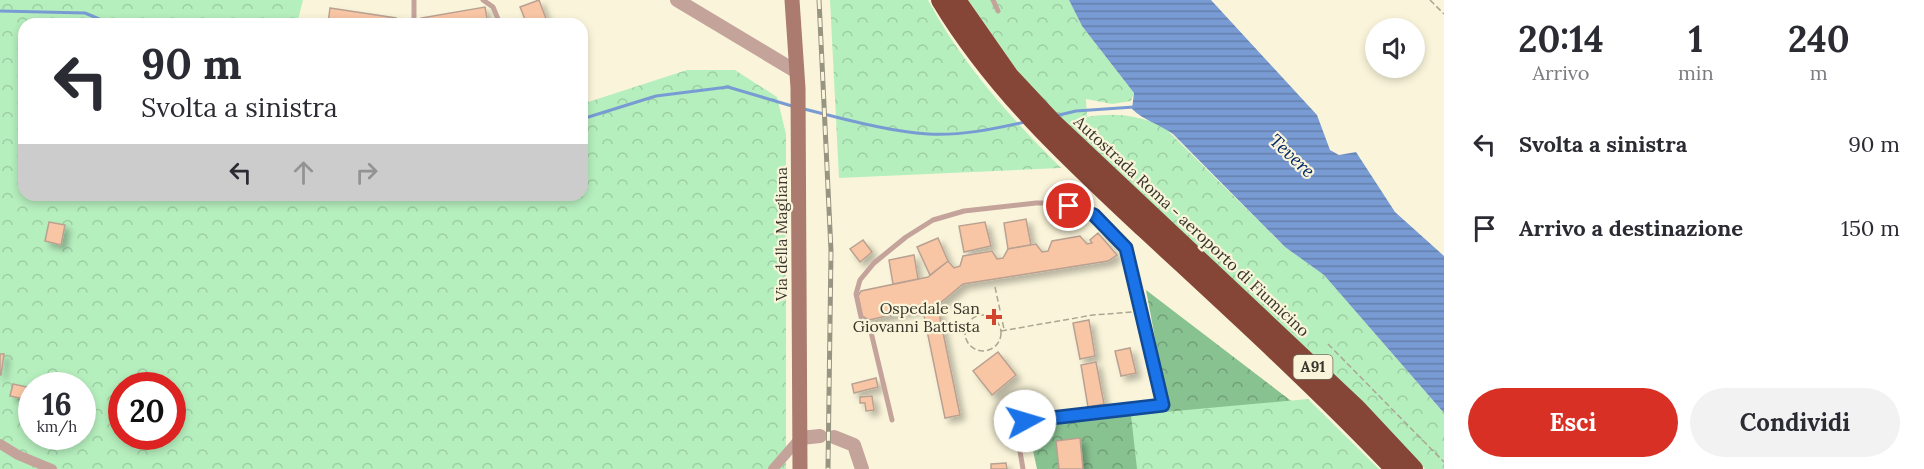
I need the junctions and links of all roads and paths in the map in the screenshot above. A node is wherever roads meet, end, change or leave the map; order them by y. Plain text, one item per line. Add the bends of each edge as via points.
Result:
1 (414, 0) edge
2 (483, 0) edge
3 (677, 0) edge
4 (792, 0) edge
5 (940, 0) edge
6 (957, 0) edge
7 (993, 0) edge
8 (1430, 0) edge
9 (998, 11) dead end
10 (1444, 14) edge
11 (414, 18) edge
12 (498, 18) edge
13 (797, 72) junction
14 (995, 287) dead end
15 (1141, 311) junction
16 (1005, 330) junction
17 (1001, 332) junction
18 (1328, 344) dead end
19 (892, 420) dead end
20 (801, 438) junction
21 (0, 444) edge
22 (1444, 462) edge
23 (52, 469) edge
24 (773, 469) edge
25 (800, 469) edge
26 (862, 469) edge
27 (1023, 469) edge
28 (1394, 469) edge
29 (1414, 469) edge

1 - 11 lane
2 - 12 lane via 493,7
3 - 13 street
4 - 13 main road, Via della Magliana
5 - 28 highway, Autostrada Roma - aeroporto di Fiumicino / A91 via 1012,100
6 - 29 highway, Autostrada Roma - aeroporto di Fiumicino / A91 via 1010,76 1107,174 1356,407
7 - 9 lane
8 - 10 path
13 - 20 main road, Via della Magliana
14 - 16 path
15 - 16 path
15 - 19 lane via 1126,248 1094,215 1054,203 1036,203 933,220 874,263 860,280 856,294 861,317 871,332
15 - 27 lane via 1163,405 1025,421 1017,434
16 - 17 path
17 - 17 path via 994,318 979,315 967,324 964,334 972,347 981,351 996,346
18 - 22 path
20 - 24 street
20 - 25 main road, Via della Magliana
20 - 26 street via 827,436 854,445
21 - 23 street

